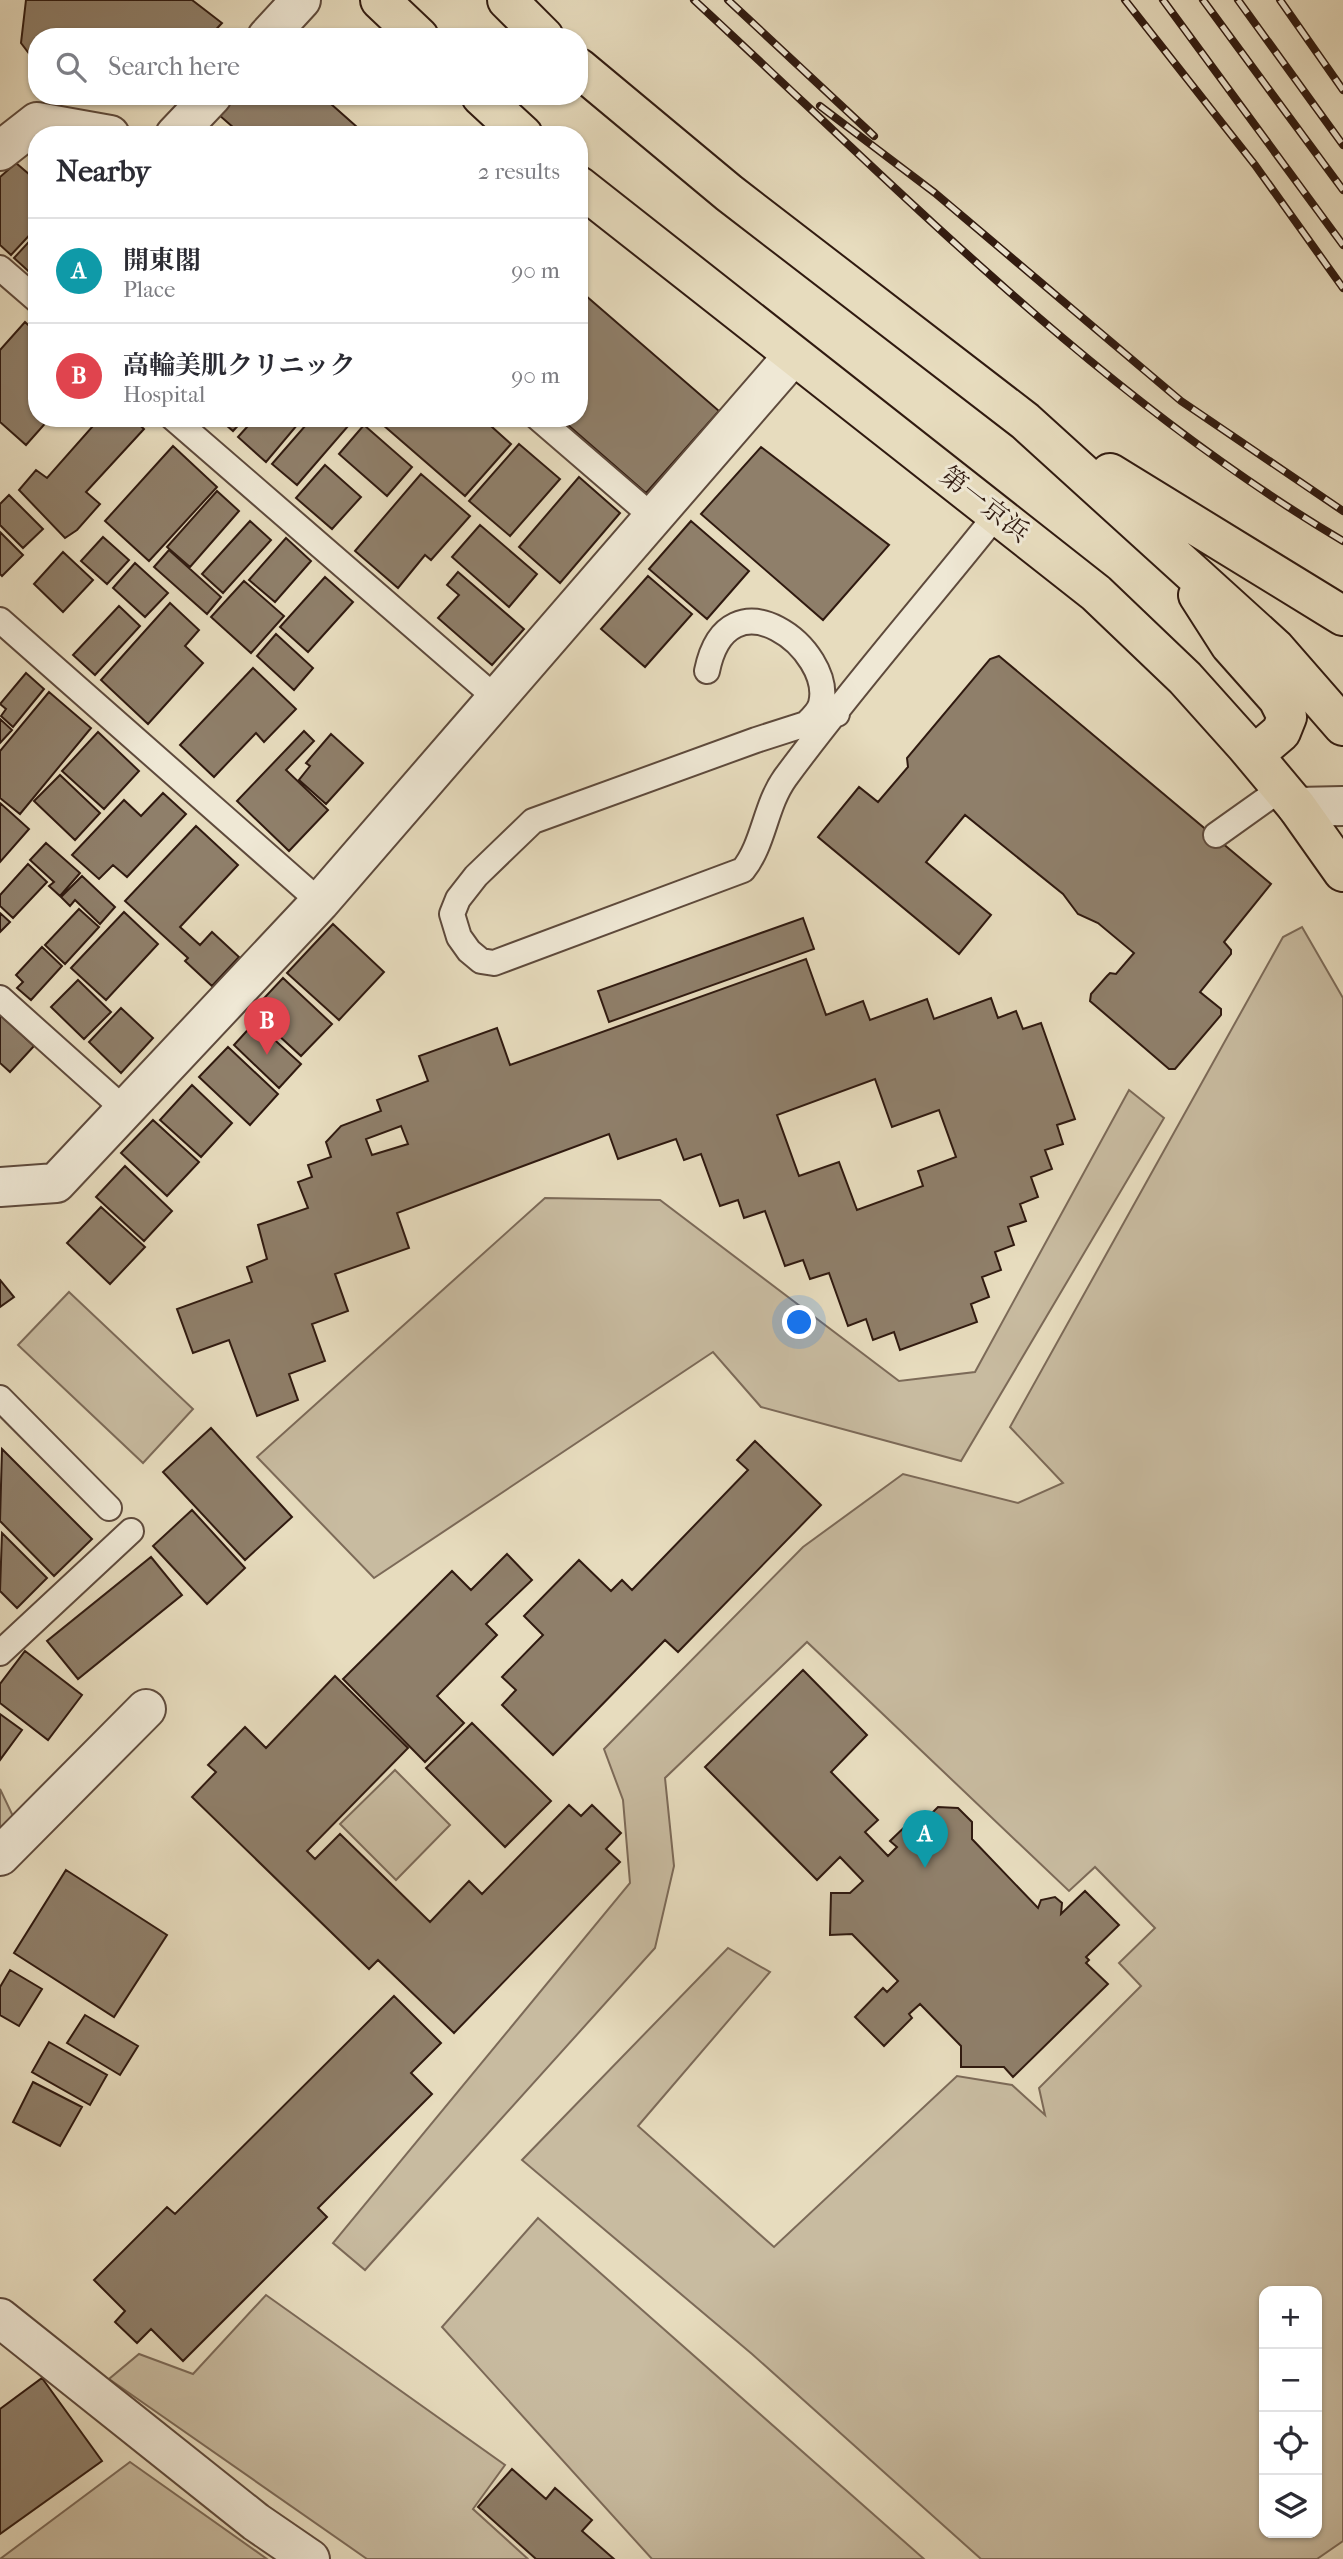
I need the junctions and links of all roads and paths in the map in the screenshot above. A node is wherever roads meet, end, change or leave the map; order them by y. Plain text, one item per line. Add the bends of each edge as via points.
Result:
1 (301, 0) edge
2 (380, 0) edge
3 (507, 0) edge
4 (275, 28) edge
5 (410, 28) edge
6 (535, 28) edge
7 (588, 76) edge
8 (491, 105) edge
9 (30, 126) edge
10 (59, 126) edge
11 (513, 126) edge
12 (28, 127) edge
13 (4, 141) edge
14 (588, 193) edge
15 (0, 268) edge
16 (28, 292) edge
17 (793, 356) junction
18 (1025, 421) junction
19 (183, 427) edge
20 (548, 427) edge
21 (997, 514) junction
22 (653, 517) junction
23 (1169, 549) junction
24 (1240, 552) junction
25 (1343, 616) edge
26 (0, 620) edge
27 (1343, 638) edge
28 (707, 671) dead end
29 (496, 698) junction
30 (837, 714) junction
31 (805, 726) junction
32 (1343, 726) edge
33 (1254, 755) junction
34 (1289, 797) junction
35 (1343, 806) edge
36 (1216, 835) dead end
37 (1343, 872) edge
38 (320, 902) junction
39 (0, 998) edge
40 (125, 1110) junction
41 (0, 1187) edge
42 (0, 1398) edge
43 (109, 1508) dead end
44 (131, 1531) dead end
45 (0, 1653) edge
46 (146, 1709) dead end
47 (0, 1856) edge
48 (9, 2337) edge
49 (310, 2559) edge

1 - 4 street
2 - 5 highway
3 - 6 highway
7 - 18 highway via 729,194
8 - 11 highway
9 - 10 street via 37,122
12 - 13 street
14 - 17 highway, 第一京浜
15 - 16 lane
17 - 21 highway, 第一京浜
17 - 22 street
18 - 23 highway
18 - 24 highway
19 - 29 lane
20 - 22 lane
21 - 30 lane
21 - 33 highway, 第一京浜 via 1096,593 1185,678
22 - 29 street
23 - 32 highway via 1275,648
23 - 33 highway via 1230,645 1278,699 1287,717 1282,732
24 - 25 highway
24 - 27 highway
26 - 38 lane
28 - 31 lane via 727,629 753,620 771,626 790,638 816,666 823,687 821,707
29 - 38 street
30 - 31 lane
30 - 31 lane via 783,781 754,856 743,870 494,963 481,961 459,937 453,914 458,899 533,821
33 - 34 highway, 第一京浜
34 - 35 street
34 - 36 lane
34 - 37 highway, 第一京浜
38 - 40 street
39 - 40 lane
40 - 41 street via 56,1184
42 - 43 lane
44 - 45 lane
46 - 47 street
48 - 49 street

